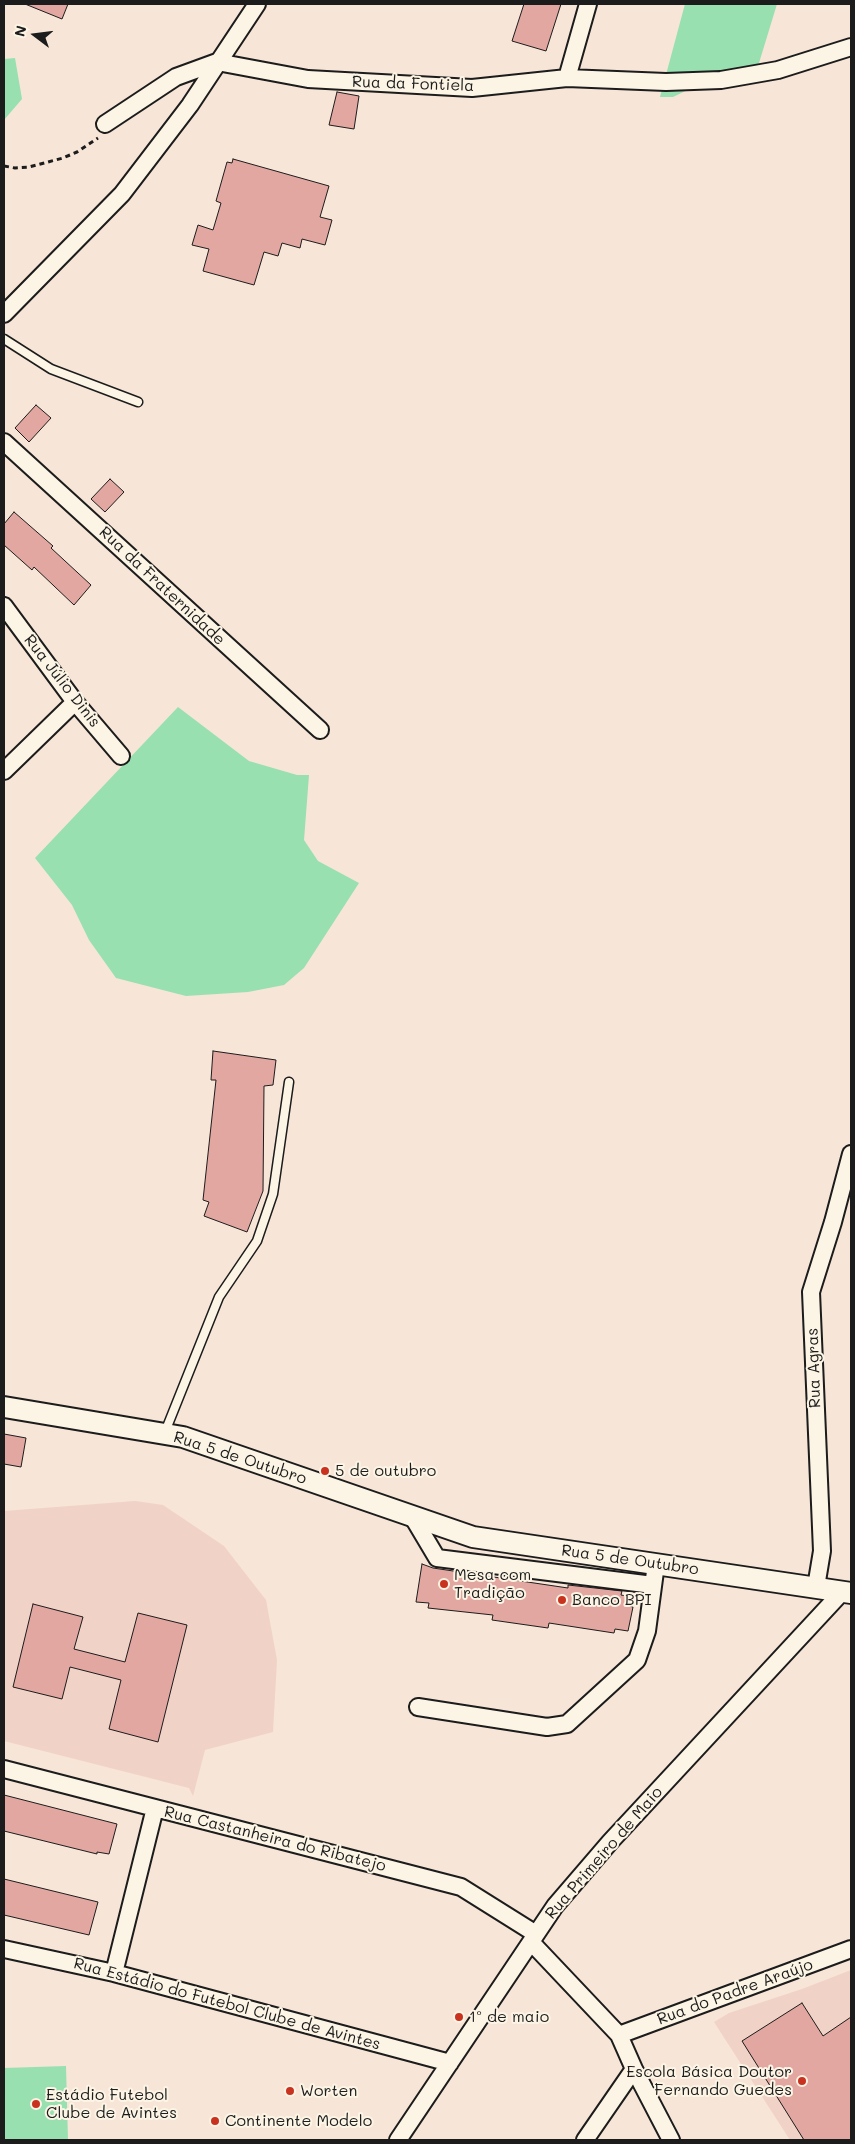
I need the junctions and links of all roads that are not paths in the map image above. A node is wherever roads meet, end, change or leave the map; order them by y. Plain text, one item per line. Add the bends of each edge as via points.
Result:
1 (257, 4) edge
2 (588, 4) edge
3 (851, 47) edge
4 (217, 62) junction
5 (567, 78) junction
6 (106, 124) road end
7 (4, 314) edge
8 (4, 339) edge
9 (138, 402) dead end
10 (4, 442) edge
11 (4, 606) edge
12 (74, 702) junction
13 (320, 730) dead end
14 (121, 756) dead end
15 (4, 772) edge
16 (289, 1082) dead end
17 (851, 1154) edge
18 (4, 1407) edge
19 (165, 1434) junction
20 (412, 1516) junction
21 (656, 1564) junction
22 (653, 1585) junction
23 (816, 1587) junction
24 (847, 1592) edge
25 (418, 1707) dead end
26 (4, 1769) edge
27 (155, 1808) junction
28 (533, 1938) junction
29 (4, 1949) edge
30 (851, 1949) edge
31 (114, 1972) junction
32 (619, 2035) junction
33 (450, 2063) junction
34 (634, 2069) junction
35 (398, 2140) edge
36 (585, 2140) edge
37 (671, 2140) edge

1 - 4 street
2 - 5 street
3 - 5 street, Rua da Fontiela via 778,70 721,80 666,82
4 - 5 street, Rua da Fontiela via 308,78 472,88
4 - 6 street via 176,77
4 - 7 street via 190,105 122,194
8 - 9 lane via 51,369
10 - 13 street, Rua da Fraternidade
11 - 12 street, Rua Júlio Dinis
12 - 14 street, Rua Júlio Dinis
12 - 15 street
16 - 19 lane via 272,1194 257,1241 219,1298
17 - 23 street, Rua Agras via 811,1292 822,1551
18 - 19 street, Rua 5 de Outubro
19 - 20 street, Rua 5 de Outubro via 183,1437
20 - 21 street, Rua 5 de Outubro via 473,1537
20 - 22 street, Rua 5 de Outubro via 437,1558
21 - 22 street
21 - 23 street, Rua 5 de Outubro
22 - 25 street via 647,1631 637,1660 568,1724 547,1727
23 - 24 street, Rua 5 de Outubro
24 - 28 street, Rua Primeiro de Maio via 610,1842 555,1906
26 - 27 street, Rua Castanheira do Ribatejo
27 - 28 street, Rua Castanheira do Ribatejo via 461,1887
27 - 31 street
28 - 32 street, Rua Castanheira do Ribatejo
28 - 33 street, Rua Primeiro de Maio
29 - 31 street, Rua Estádio do Futebol Clube de Avintes
30 - 32 street, Rua do Padre Araújo
31 - 33 street, Rua Estádio do Futebol Clube de Avintes
32 - 34 street, Rua Castanheira do Ribatejo
33 - 35 street, Rua Primeiro de Maio
34 - 36 street
34 - 37 street, Rua Castanheira do Ribatejo

